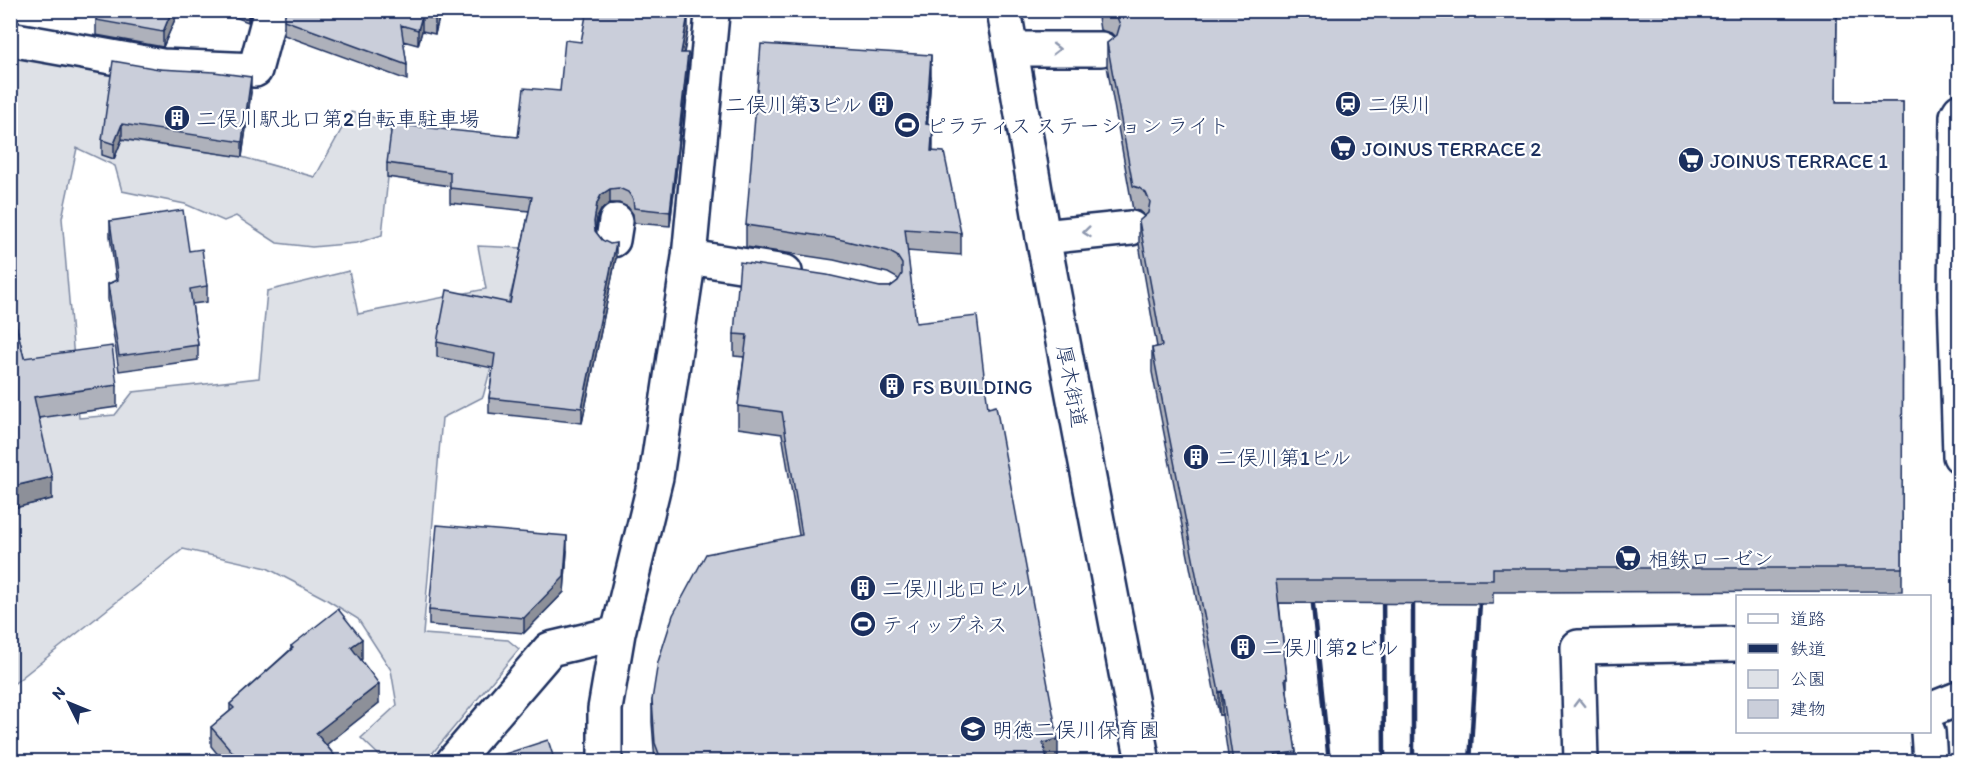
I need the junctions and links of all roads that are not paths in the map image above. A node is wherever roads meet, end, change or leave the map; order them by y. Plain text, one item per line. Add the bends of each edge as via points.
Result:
1 (271, 10) edge
2 (710, 10) edge
3 (1004, 10) edge
4 (10, 39) edge
5 (1011, 49) junction
6 (1101, 49) dead end
7 (1959, 111) edge
8 (1131, 228) dead end
9 (1043, 237) junction
10 (680, 250) junction
11 (809, 275) edge
12 (1959, 456) edge
13 (618, 633) junction
14 (1736, 644) edge
15 (1959, 698) edge
16 (1931, 709) edge
17 (1928, 733) edge
18 (453, 762) edge
19 (605, 762) edge
20 (1143, 762) edge
21 (1581, 762) edge
22 (1930, 762) edge

1 - 4 street via 255,70 162,66
2 - 10 street
3 - 5 street, 厚木街道
5 -> 6 street
5 - 9 street, 厚木街道
7 - 12 street via 1955,295
8 -> 9 street
9 - 20 street, 厚木街道
10 - 11 street
10 - 13 street via 656,477
13 - 18 street via 550,649
13 - 19 street via 605,709
21 -> 14 street via 1578,647
15 - 16 street
17 - 22 street

